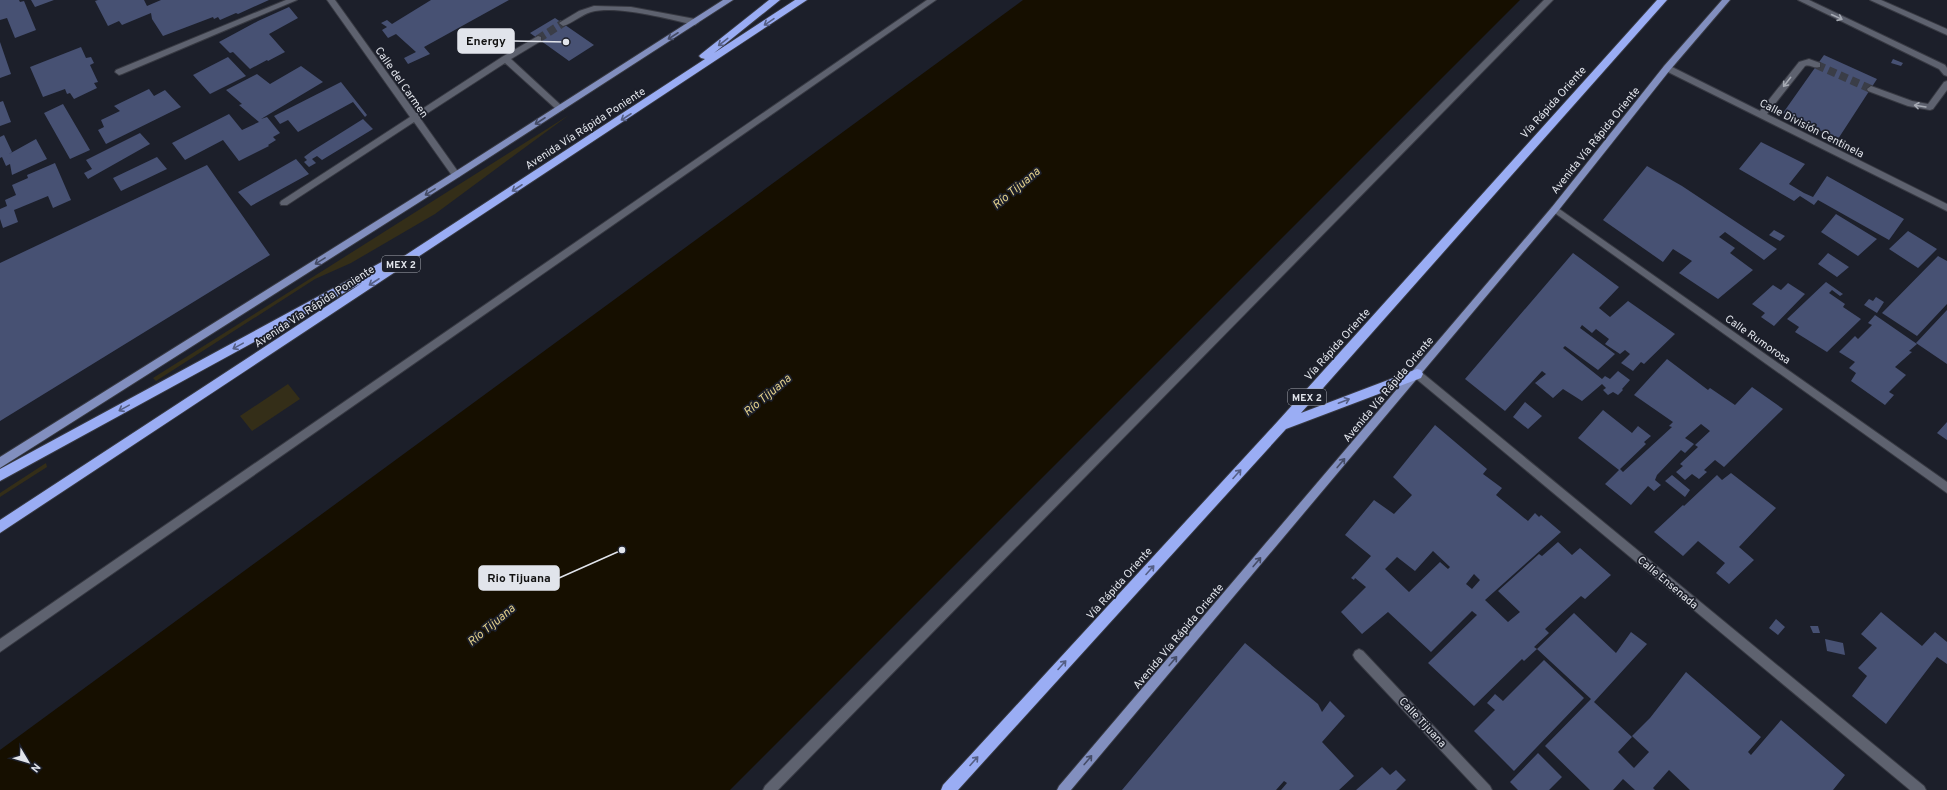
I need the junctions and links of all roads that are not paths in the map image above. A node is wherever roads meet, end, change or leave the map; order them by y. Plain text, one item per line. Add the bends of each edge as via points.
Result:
1 (293, 0) edge
2 (331, 0) edge
3 (729, 0) edge
4 (775, 0) edge
5 (802, 0) edge
6 (932, 0) edge
7 (1548, 0) edge
8 (1662, 0) edge
9 (1726, 0) edge
10 (1802, 0) edge
11 (1874, 0) edge
12 (695, 22) junction
13 (563, 23) tunnel mouth
14 (1947, 32) edge
15 (538, 39) tunnel mouth
16 (505, 59) junction
17 (1817, 64) tunnel mouth
18 (1667, 68) junction
19 (118, 72) dead end
20 (1947, 73) edge
21 (1947, 84) edge
22 (1871, 89) tunnel mouth
23 (560, 108) junction
24 (640, 108) junction
25 (1762, 115) junction
26 (415, 119) junction
27 (456, 176) junction
28 (284, 203) dead end
29 (1947, 208) edge
30 (1555, 209) junction
31 (469, 220) junction
32 (1417, 374) junction
33 (1282, 425) junction
34 (0, 463) edge
35 (0, 475) edge
36 (1947, 488) edge
37 (0, 527) edge
38 (0, 646) edge
39 (1359, 654) dead end
40 (769, 790) edge
41 (948, 790) edge
42 (1063, 790) edge
43 (1486, 790) edge
44 (1920, 790) edge

1 - 19 street
2 - 26 street, Calle del Carmen
3 - 12 main road
4 -> 24 highway
5 -> 24 highway, Avenida Vía Rápida Poniente / MEX 2
6 - 38 street
7 - 40 street
8 - 33 highway, Vía Rápida Oriente / MEX 2
9 - 18 main road, Avenida Vía Rápida Oriente
10 -> 20 street via 1942,67
11 - 14 street
12 - 13 street via 613,8 593,9
12 -> 23 main road
15 - 16 street
16 - 23 street
16 - 26 street
17 -> 25 street via 1802,64
18 - 25 street, Calle División Centinela
18 - 30 main road, Avenida Vía Rápida Oriente
21 -> 22 street via 1930,107 1911,104
23 -> 27 main road
24 -> 31 highway, Avenida Vía Rápida Poniente / MEX 2
25 - 29 street, Calle División Centinela
26 - 27 street, Calle del Carmen
26 - 28 street
27 -> 34 main road
30 - 32 main road, Avenida Vía Rápida Oriente
30 - 36 street, Calle Rumorosa
31 -> 35 highway
31 -> 37 highway, Avenida Vía Rápida Poniente / MEX 2
33 -> 32 highway
42 -> 32 main road, Avenida Vía Rápida Oriente
32 - 44 street, Calle Ensenada
41 -> 33 highway, Vía Rápida Oriente / MEX 2
39 - 43 street, Calle Tijuana

